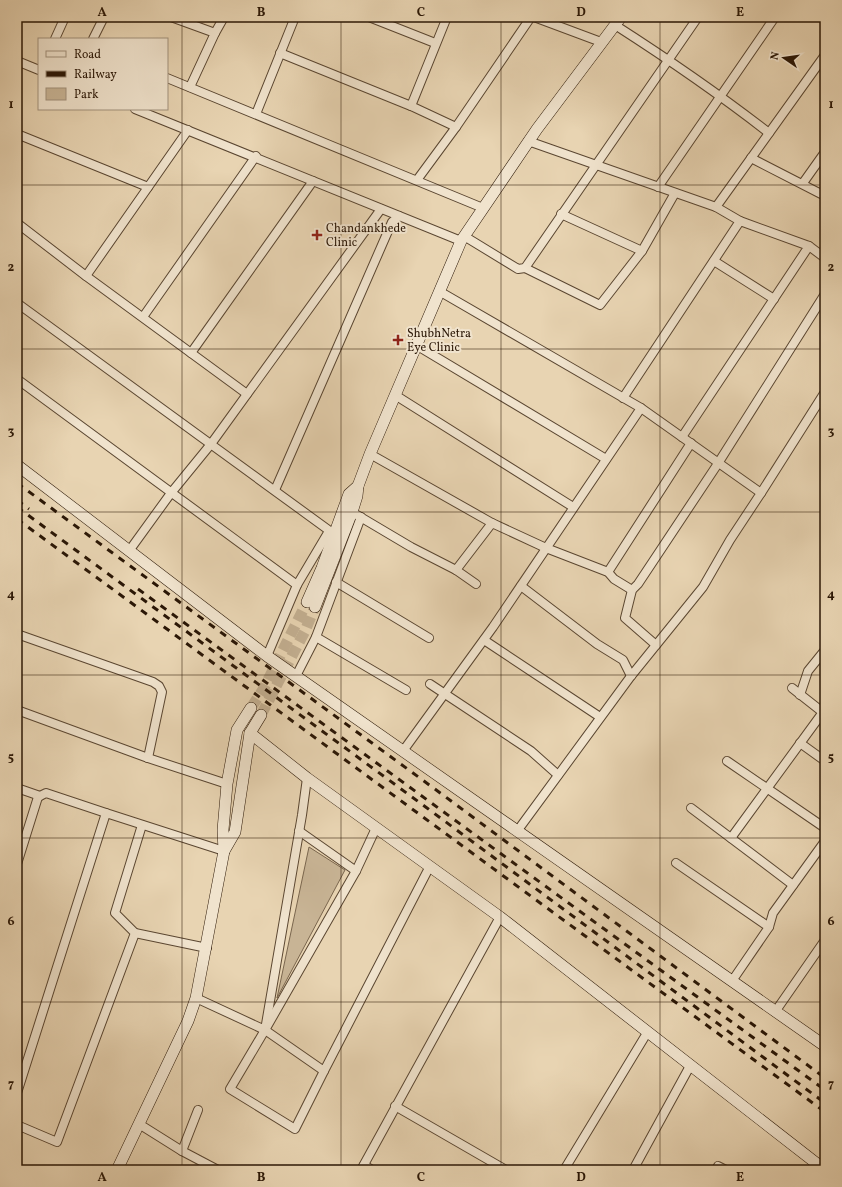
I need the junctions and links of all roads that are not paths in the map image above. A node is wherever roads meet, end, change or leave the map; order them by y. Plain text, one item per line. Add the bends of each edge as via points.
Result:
1 (65, 17) edge
2 (104, 17) edge
3 (171, 17) edge
4 (224, 17) edge
5 (295, 17) edge
6 (369, 17) edge
7 (447, 17) edge
8 (532, 17) edge
9 (698, 17) edge
10 (776, 17) edge
11 (547, 19) edge
12 (618, 21) edge
13 (215, 33) junction
14 (55, 38) edge
15 (94, 38) edge
16 (602, 42) junction
17 (435, 43) junction
18 (280, 53) junction
19 (825, 55) edge
20 (668, 59) junction
21 (17, 61) edge
22 (38, 70) edge
23 (168, 78) edge
24 (190, 87) junction
25 (722, 95) junction
26 (411, 106) junction
27 (138, 110) edge
28 (256, 114) junction
29 (456, 127) junction
30 (188, 130) junction
31 (769, 133) junction
32 (17, 134) edge
33 (528, 142) junction
34 (825, 152) edge
35 (256, 156) junction
36 (751, 158) junction
37 (595, 165) junction
38 (417, 180) junction
39 (313, 181) junction
40 (803, 184) junction
41 (148, 187) junction
42 (658, 187) junction
43 (675, 193) junction
44 (825, 196) edge
45 (716, 207) junction
46 (483, 208) junction
47 (381, 210) junction
48 (561, 214) junction
49 (399, 216) junction
50 (740, 221) junction
51 (17, 223) edge
52 (463, 238) junction
53 (809, 246) junction
54 (642, 251) junction
55 (825, 258) edge
56 (714, 261) junction
57 (525, 268) junction
58 (86, 276) junction
59 (439, 291) junction
60 (825, 294) edge
61 (774, 299) junction
62 (17, 303) edge
63 (143, 317) junction
64 (416, 345) junction
65 (191, 353) junction
66 (17, 379) edge
67 (247, 394) junction
68 (395, 395) junction
69 (824, 395) edge
70 (623, 398) junction
71 (641, 408) junction
72 (682, 437) junction
73 (691, 443) junction
74 (211, 444) junction
75 (370, 454) junction
76 (606, 459) junction
77 (718, 462) junction
78 (17, 465) edge
79 (358, 486) junction
80 (275, 490) junction
81 (171, 493) junction
82 (761, 493) junction
83 (573, 507) junction
84 (357, 515) junction
85 (492, 523) junction
86 (337, 530) junction
87 (546, 548) junction
88 (130, 551) junction
89 (456, 570) junction
90 (608, 572) junction
91 (336, 582) junction
92 (476, 584) dead end
93 (297, 585) junction
94 (521, 586) junction
95 (632, 590) junction
96 (311, 604) tunnel mouth
97 (17, 634) edge
98 (316, 637) junction
99 (429, 638) dead end
100 (484, 640) junction
101 (656, 645) junction
102 (825, 650) edge
103 (267, 656) junction
104 (296, 676) junction
105 (631, 676) junction
106 (430, 684) dead end
107 (792, 688) dead end
108 (406, 690) dead end
109 (444, 694) junction
110 (800, 695) junction
111 (251, 708) tunnel mouth
112 (17, 710) edge
113 (824, 713) edge
114 (261, 715) tunnel mouth
115 (600, 717) junction
116 (250, 733) junction
117 (800, 743) junction
118 (403, 751) junction
119 (148, 758) junction
120 (727, 761) dead end
121 (825, 761) edge
122 (558, 775) junction
123 (307, 778) junction
124 (227, 784) junction
125 (17, 788) edge
126 (766, 789) junction
127 (40, 796) junction
128 (691, 808) dead end
129 (106, 813) junction
130 (142, 825) junction
131 (376, 828) junction
132 (825, 828) edge
133 (518, 830) junction
134 (299, 831) junction
135 (731, 838) junction
136 (825, 841) edge
137 (224, 851) junction
138 (17, 862) edge
139 (676, 864) dead end
140 (430, 866) junction
141 (356, 871) junction
142 (793, 885) junction
143 (500, 917) junction
144 (769, 927) junction
145 (135, 933) junction
146 (825, 940) edge
147 (207, 948) junction
148 (732, 981) junction
149 (196, 998) junction
150 (775, 1012) junction
151 (265, 1030) junction
152 (648, 1033) junction
153 (825, 1046) edge
154 (690, 1066) junction
155 (324, 1071) junction
156 (17, 1093) edge
157 (395, 1106) junction
158 (198, 1110) dead end
159 (139, 1124) junction
160 (17, 1125) edge
161 (182, 1151) junction
162 (362, 1168) edge
163 (117, 1170) edge
164 (218, 1170) edge
165 (372, 1170) edge
166 (506, 1170) edge
167 (564, 1170) edge
168 (633, 1170) edge
169 (716, 1170) edge
170 (726, 1170) edge
171 (825, 1170) edge

1 - 14 street
2 - 15 street
3 - 13 street
4 - 13 street
5 - 18 street
6 - 17 street
7 - 17 street
8 - 11 street
8 - 29 street
9 - 20 street
10 - 25 street
11 - 16 street
12 - 16 street
12 - 20 street
13 - 24 street
16 - 33 street
17 - 26 street
18 - 26 street
18 - 28 street
19 - 31 street
20 - 25 street
20 - 37 street
21 - 22 street
23 - 24 street
24 - 28 street
25 - 31 street
25 - 42 street
26 - 29 street
27 - 30 street
28 - 38 street
29 - 38 street
30 - 35 street
30 - 41 street
31 - 36 street
32 - 41 street
33 - 37 street
33 - 46 street
34 - 40 street
35 - 39 street
35 - 63 street
36 - 40 street
36 - 45 street
37 - 42 street
37 - 48 street
38 - 46 street
39 - 47 street
39 - 65 street
40 - 44 street
41 - 58 street
42 - 43 street
43 - 45 street
43 - 54 street
45 - 50 street
46 - 52 street
47 - 49 street
47 - 67 street
48 - 54 street
48 - 57 street
49 - 52 street
49 - 80 street via 392,222
50 - 53 street
50 - 56 street
51 - 58 street
52 - 57 street via 518,269
52 - 59 street
53 - 55 street
53 - 61 street
54 - 57 street via 600,305
56 - 61 street
56 - 70 street
58 - 63 street
59 - 64 street
59 - 70 street
60 - 77 street
61 - 72 street
62 - 74 street
63 - 65 street
64 - 68 street
64 - 76 street
65 - 67 street
66 - 81 street
67 - 74 street
68 - 75 street
68 - 83 street
69 - 82 street
70 - 71 street
71 - 72 street
71 - 76 street
72 - 73 street
73 - 77 street
73 - 90 street
74 - 80 street
74 - 81 street
75 - 79 street
75 - 85 street
76 - 83 street
77 - 82 street
77 - 95 street
78 - 88 street
79 - 84 street
79 - 86 street via 349,494
80 - 86 street
81 - 88 street
81 - 93 street
82 - 101 street via 703,587
83 - 87 street
84 - 86 street
84 - 89 street
84 - 91 street
85 - 87 street
85 - 89 street
86 - 93 street
86 - 96 street
87 - 90 street
87 - 94 street
88 - 103 street
89 - 92 street
90 - 95 street
91 - 98 street
91 - 99 street
93 - 103 street
94 - 100 street
94 - 105 street via 597,644 623,660
95 - 101 street via 624,618
97 - 119 street via 159,686 162,692
98 - 104 street
98 - 108 street
100 - 109 street
100 - 115 street
101 - 105 street
102 - 110 street via 808,671
103 - 104 street
104 - 118 street
105 - 115 street
106 - 109 street
107 - 110 street
109 - 118 street
109 - 122 street via 531,751
110 - 113 street
111 - 124 street via 237,730
112 - 119 street
113 - 117 street
114 - 116 street
115 - 122 street
116 - 123 street
116 - 137 street via 235,832
117 - 121 street
117 - 126 street
118 - 133 street
119 - 124 street
120 - 126 street
122 - 133 street
123 - 131 street
123 - 134 street
124 - 137 street
125 - 127 street
126 - 132 street
126 - 135 street
127 - 129 street via 46,793
127 - 138 street
128 - 135 street
129 - 130 street
129 - 156 street
130 - 137 street
130 - 145 street via 115,913
131 - 140 street
131 - 141 street
133 - 148 street
134 - 141 street
134 - 151 street
135 - 142 street
136 - 142 street
137 - 147 street
139 - 144 street
140 - 143 street
140 - 155 street
141 - 151 street
142 - 144 street via 773,913
143 - 152 street
143 - 157 street
144 - 148 street
145 - 147 street
145 - 160 street via 57,1142
146 - 150 street
147 - 149 street
148 - 150 street
149 - 151 street
149 - 159 street via 188,1021
150 - 153 street
151 - 155 street
151 - 155 street via 230,1089 295,1129
152 - 154 street
152 - 167 street
154 - 168 street
154 - 171 street
157 - 162 street
157 - 166 street
158 - 161 street
159 - 161 street
159 - 163 street
161 - 164 street
162 - 165 street
169 - 170 street via 718,1166

